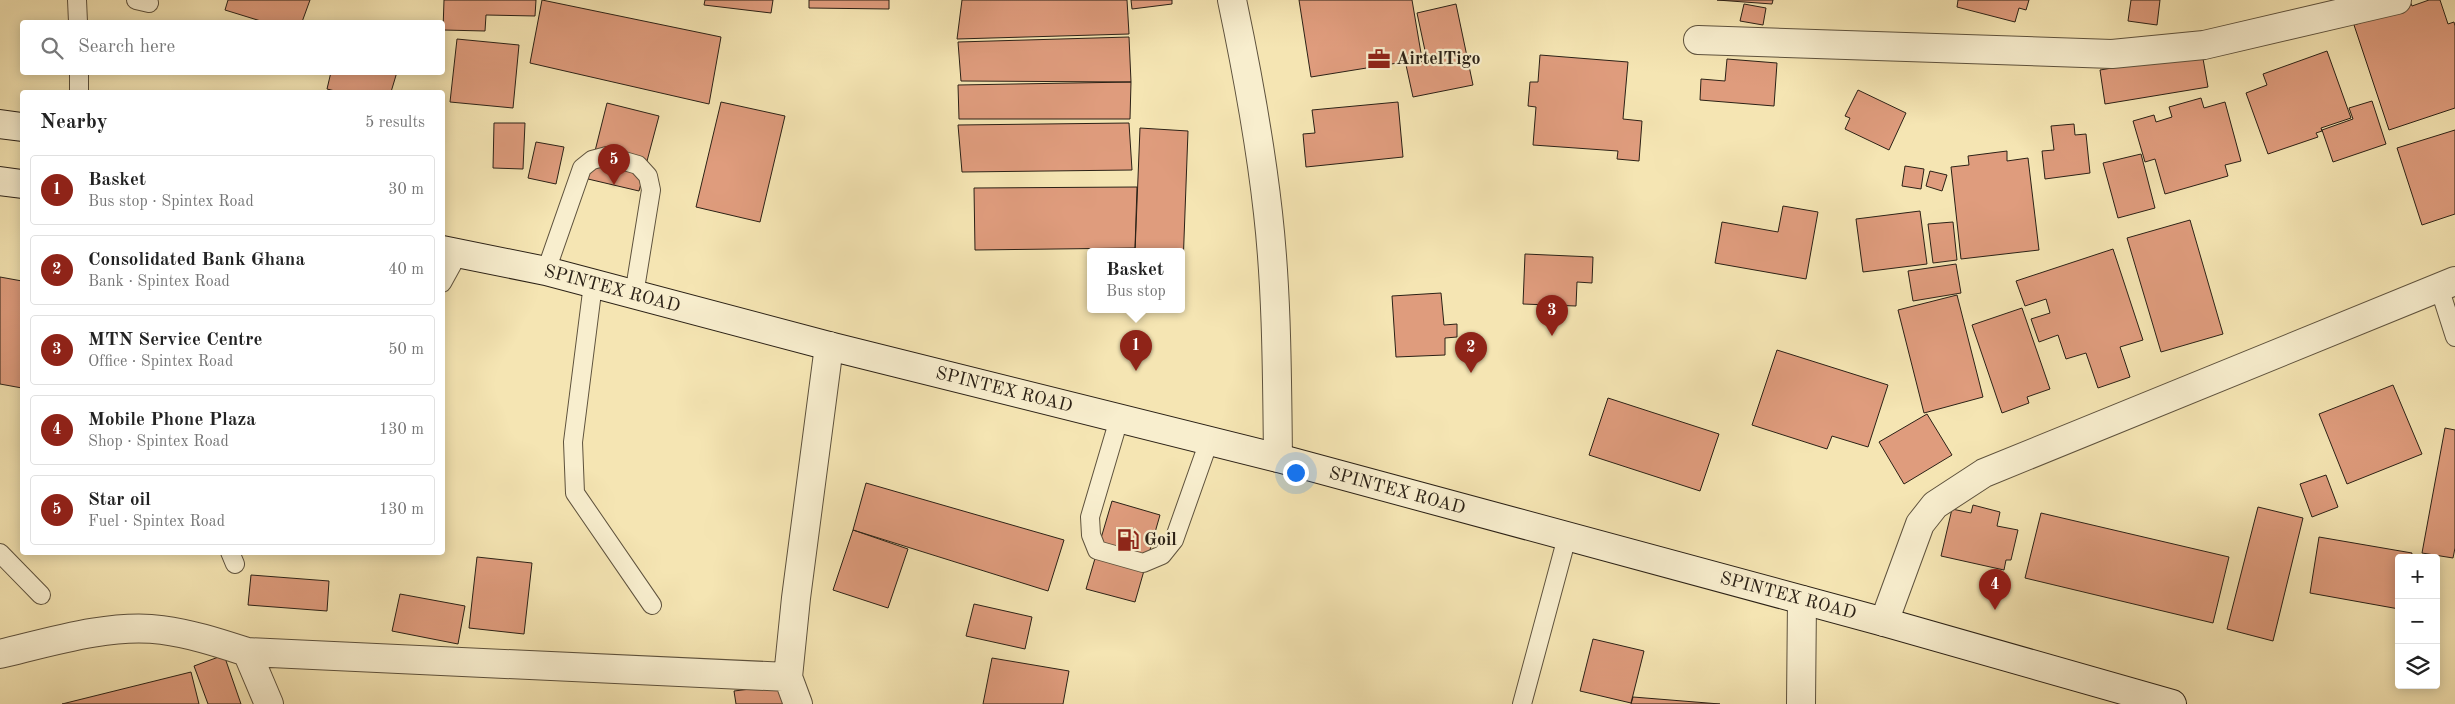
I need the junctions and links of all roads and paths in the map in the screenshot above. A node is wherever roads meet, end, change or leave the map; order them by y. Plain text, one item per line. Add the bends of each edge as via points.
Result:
1 (77, 0) edge
2 (1232, 0) edge
3 (2398, 0) edge
4 (78, 20) edge
5 (1698, 40) dead end
6 (78, 75) edge
7 (79, 90) edge
8 (0, 124) edge
9 (20, 128) edge
10 (0, 181) edge
11 (20, 184) edge
12 (450, 252) edge
13 (445, 271) edge
14 (546, 271) junction
15 (593, 284) junction
16 (2447, 284) edge
17 (634, 295) junction
18 (2455, 337) edge
19 (829, 346) junction
20 (1119, 419) junction
21 (1210, 441) junction
22 (1278, 458) junction
23 (1567, 537) junction
24 (0, 553) edge
25 (41, 595) dead end
26 (1802, 600) junction
27 (652, 605) dead end
28 (1884, 622) junction
29 (247, 652) junction
30 (0, 654) edge
31 (788, 677) junction
32 (269, 704) edge
33 (798, 704) edge
34 (1522, 704) edge
35 (1801, 704) edge
36 (2172, 704) edge

1 - 4 lane
2 - 22 street via 1254,106 1268,214
3 - 5 street via 2204,45 2112,54
6 - 7 lane
8 - 9 street
10 - 11 street
12 - 13 lane
12 - 14 street, SPINTEX ROAD
14 - 15 street, SPINTEX ROAD
14 - 17 lane via 582,168 592,160 608,156 638,165 648,176 651,190
15 - 17 street, SPINTEX ROAD
15 - 27 lane via 573,442 575,493
16 - 18 lane
16 - 28 street via 1984,474 1935,506 1920,524
17 - 19 street, SPINTEX ROAD
19 - 20 street, SPINTEX ROAD
19 - 31 street
20 - 21 street, SPINTEX ROAD
20 - 21 lane via 1090,517 1091,535 1097,550 1143,562 1162,554 1174,540
21 - 22 street, SPINTEX ROAD
22 - 23 street, SPINTEX ROAD
23 - 26 street, SPINTEX ROAD
23 - 34 lane
24 - 25 lane
26 - 28 street, SPINTEX ROAD
26 - 35 street
28 - 36 street, SPINTEX ROAD
29 - 30 street via 204,638 160,630 115,630
29 - 31 street
29 - 32 street
31 - 33 street

